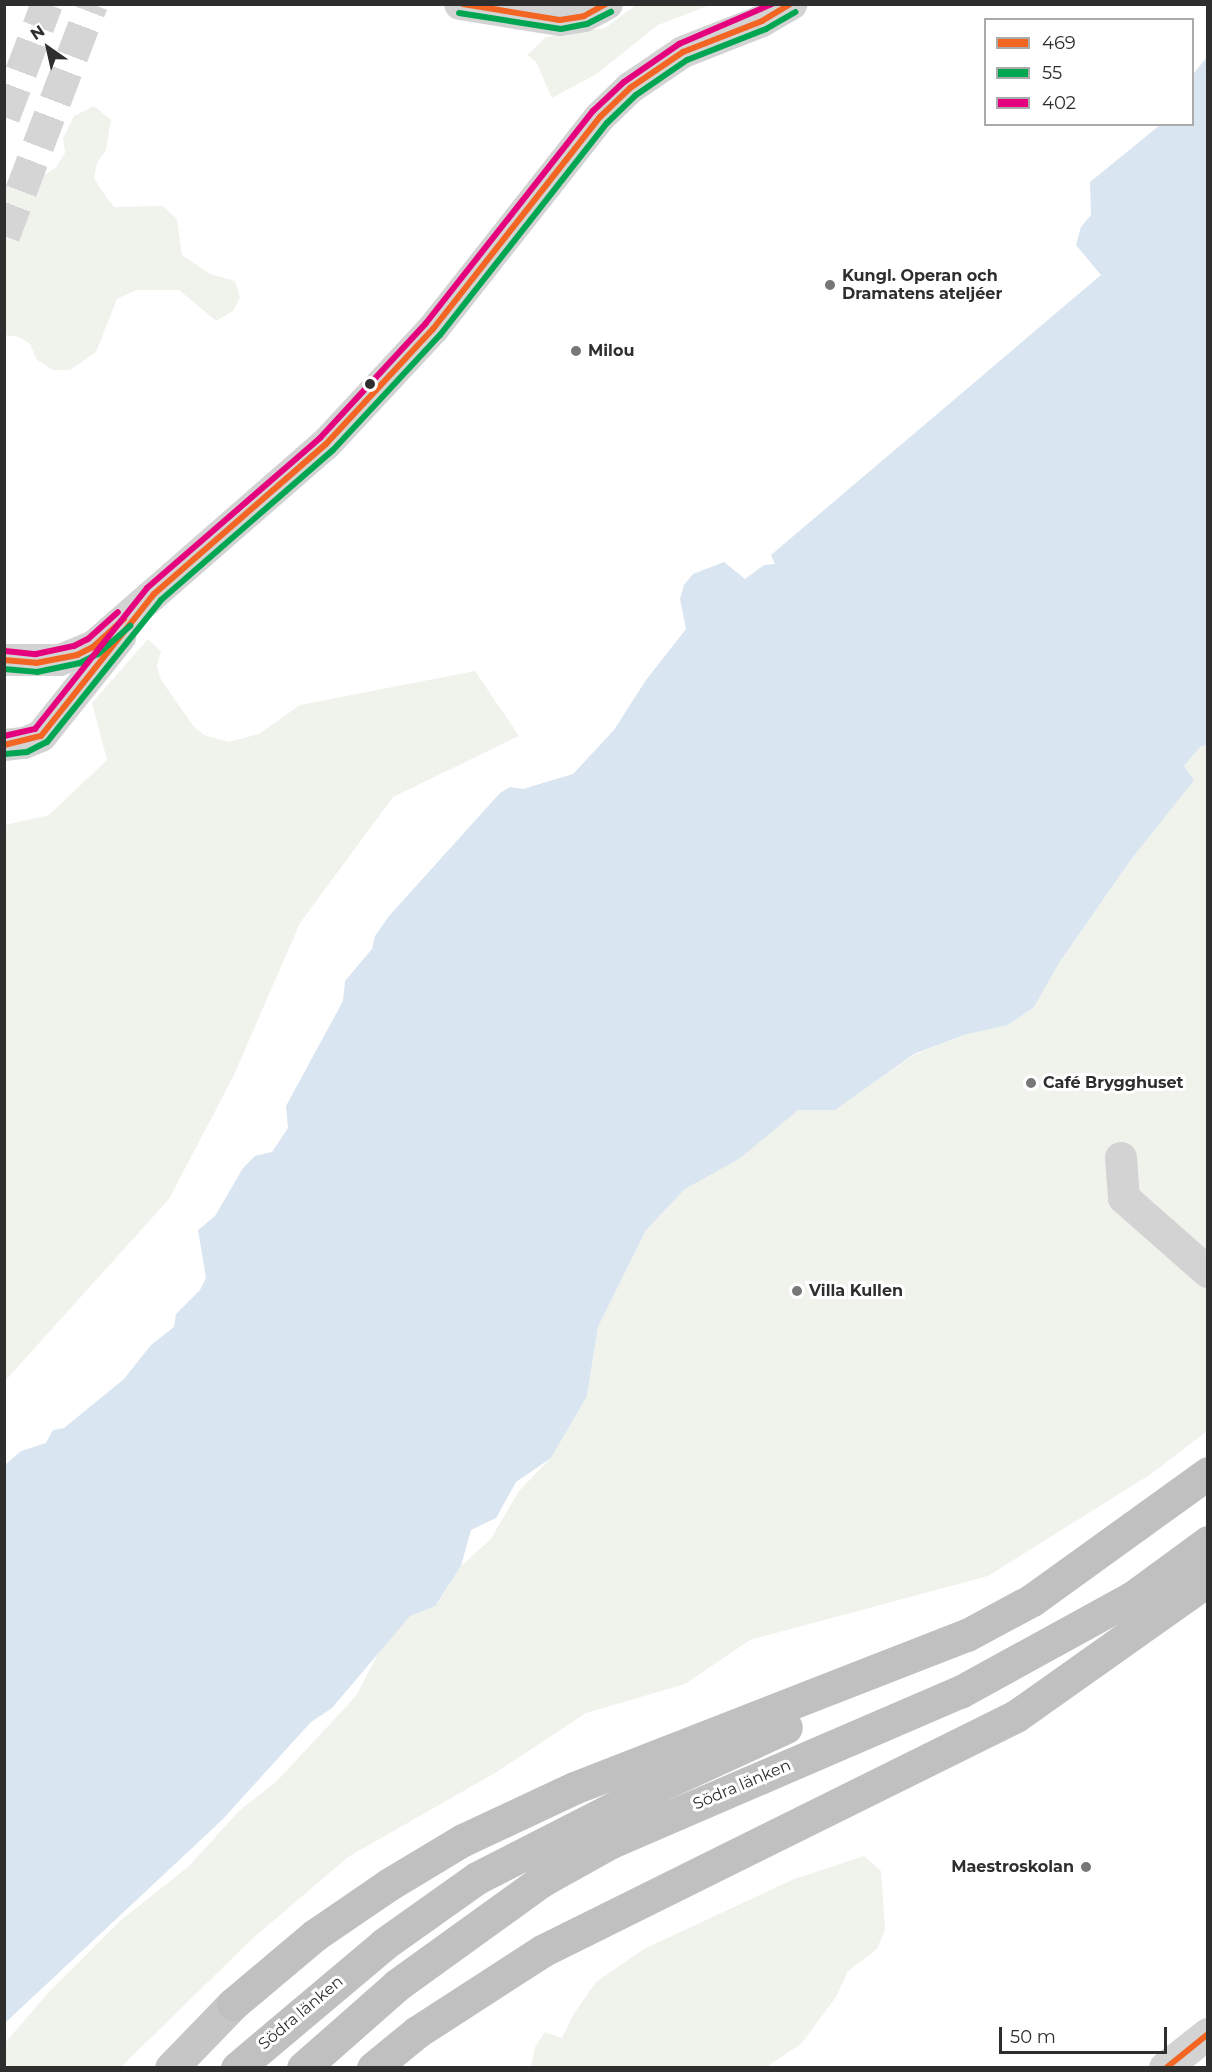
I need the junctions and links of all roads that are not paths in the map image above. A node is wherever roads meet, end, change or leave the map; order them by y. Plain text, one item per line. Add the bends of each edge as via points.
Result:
1 (460, 4) edge
2 (607, 4) edge
3 (791, 4) edge
4 (154, 594) junction
5 (17, 654) edge
6 (53, 724) junction
7 (6, 744) edge
8 (1121, 1158) dead end
9 (1208, 1272) edge
10 (1208, 1473) edge
11 (1208, 1542) edge
12 (1208, 1580) edge
13 (967, 1635) junction
14 (233, 2004) joint
15 (1208, 2034) edge
16 (171, 2067) edge
17 (237, 2067) edge
18 (303, 2067) edge
19 (373, 2067) edge
20 (1165, 2067) edge

1 - 2 street via 560,20 584,16
3 - 4 street via 762,21 683,52 622,95 600,117 486,265 406,359 294,474
4 - 5 street via 93,647 60,660
4 - 6 street
5 - 6 street via 51,676 58,693
6 - 7 street via 41,736 24,743
8 - 9 street via 1124,1197
10 - 13 highway via 1032,1600
11 - 18 highway, Södra länken via 1133,1597 960,1692 611,1842 542,1881 488,1915 397,1984
12 - 19 highway via 1016,1716 542,1951 417,2032
13 - 14 highway via 574,1788 463,1840 388,1884 315,1935
13 - 17 highway, Södra länken via 855,1695 645,1792 477,1878 384,1944
14 - 16 main road
15 - 20 street

